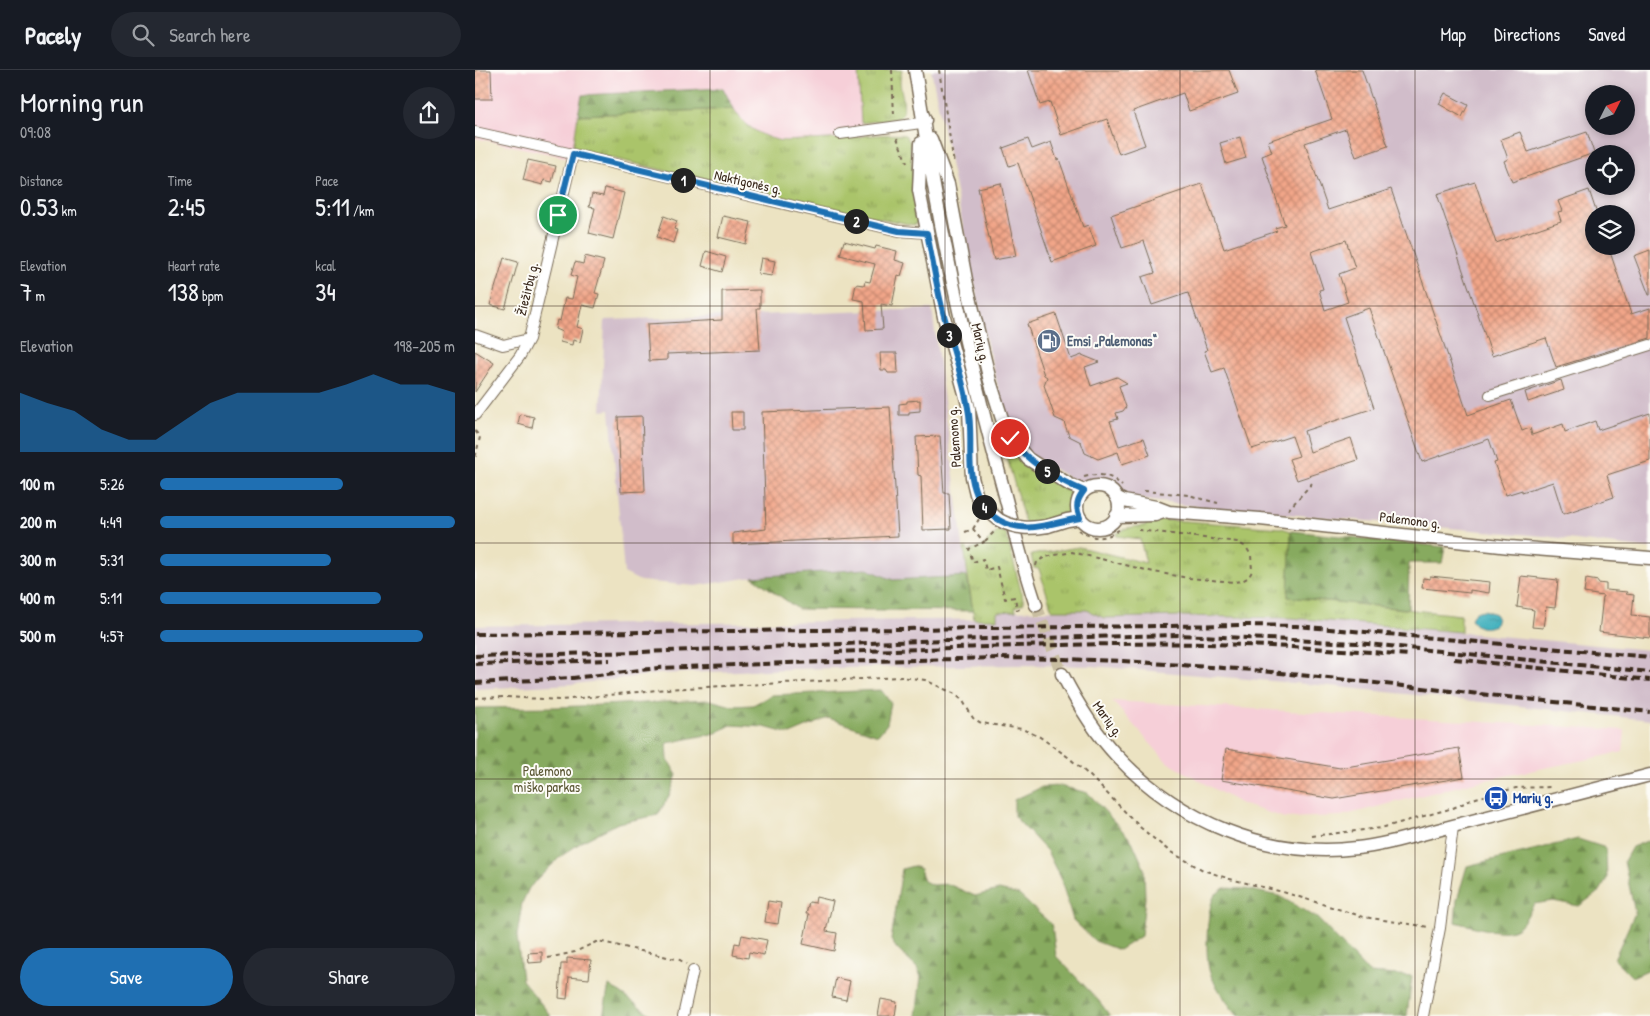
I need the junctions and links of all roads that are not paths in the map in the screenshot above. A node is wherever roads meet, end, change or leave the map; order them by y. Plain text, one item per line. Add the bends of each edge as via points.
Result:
1 (915, 70) edge
2 (922, 118) junction
3 (475, 132) edge
4 (840, 134) dead end
5 (573, 154) junction
6 (927, 233) junction
7 (475, 335) edge
8 (529, 339) junction
9 (1650, 345) edge
10 (1490, 395) dead end
11 (475, 416) edge
12 (1084, 491) junction
13 (1119, 491) junction
14 (1166, 511) junction
15 (1116, 516) junction
16 (1078, 524) junction
17 (1650, 558) edge
18 (1032, 606) tunnel mouth
19 (1062, 674) tunnel mouth
20 (1650, 775) edge
21 (1453, 827) junction
22 (693, 971) road end
23 (683, 1016) edge
24 (1423, 1016) edge

1 - 2 street, Palemono g.
2 - 4 street
2 - 6 street, Palemono g. via 919,190
2 - 12 street, Palemono g. via 948,184 967,285 1004,425 1010,438 1028,459
2 - 18 street, Marių g. via 967,348
3 - 5 street, Naktigonės g.
5 - 6 street, Naktigonės g. via 899,231
5 - 8 street, Žiežirbų g.
6 - 16 street, Palemono g., bridge via 944,317 969,408 972,477 976,494 999,525 1032,528 1067,520
7 - 8 street via 503,345
8 - 11 street, Žiežirbų g. via 521,356
9 - 10 street
12 - 13 street, Palemono g. via 1091,487
12 - 16 street via 1077,504
13 - 14 street, Palemono g. via 1124,501
13 - 15 street
14 - 15 street, Palemono g. via 1155,515
14 - 17 street, Palemono g. via 1510,547
15 - 16 street, Palemono g. via 1112,522 1099,528
19 - 21 street, Marių g. via 1088,719 1116,755 1143,782 1176,806 1215,827 1250,839 1326,850 1357,848
20 - 21 street, Marių g.
21 - 24 street
22 - 23 street

